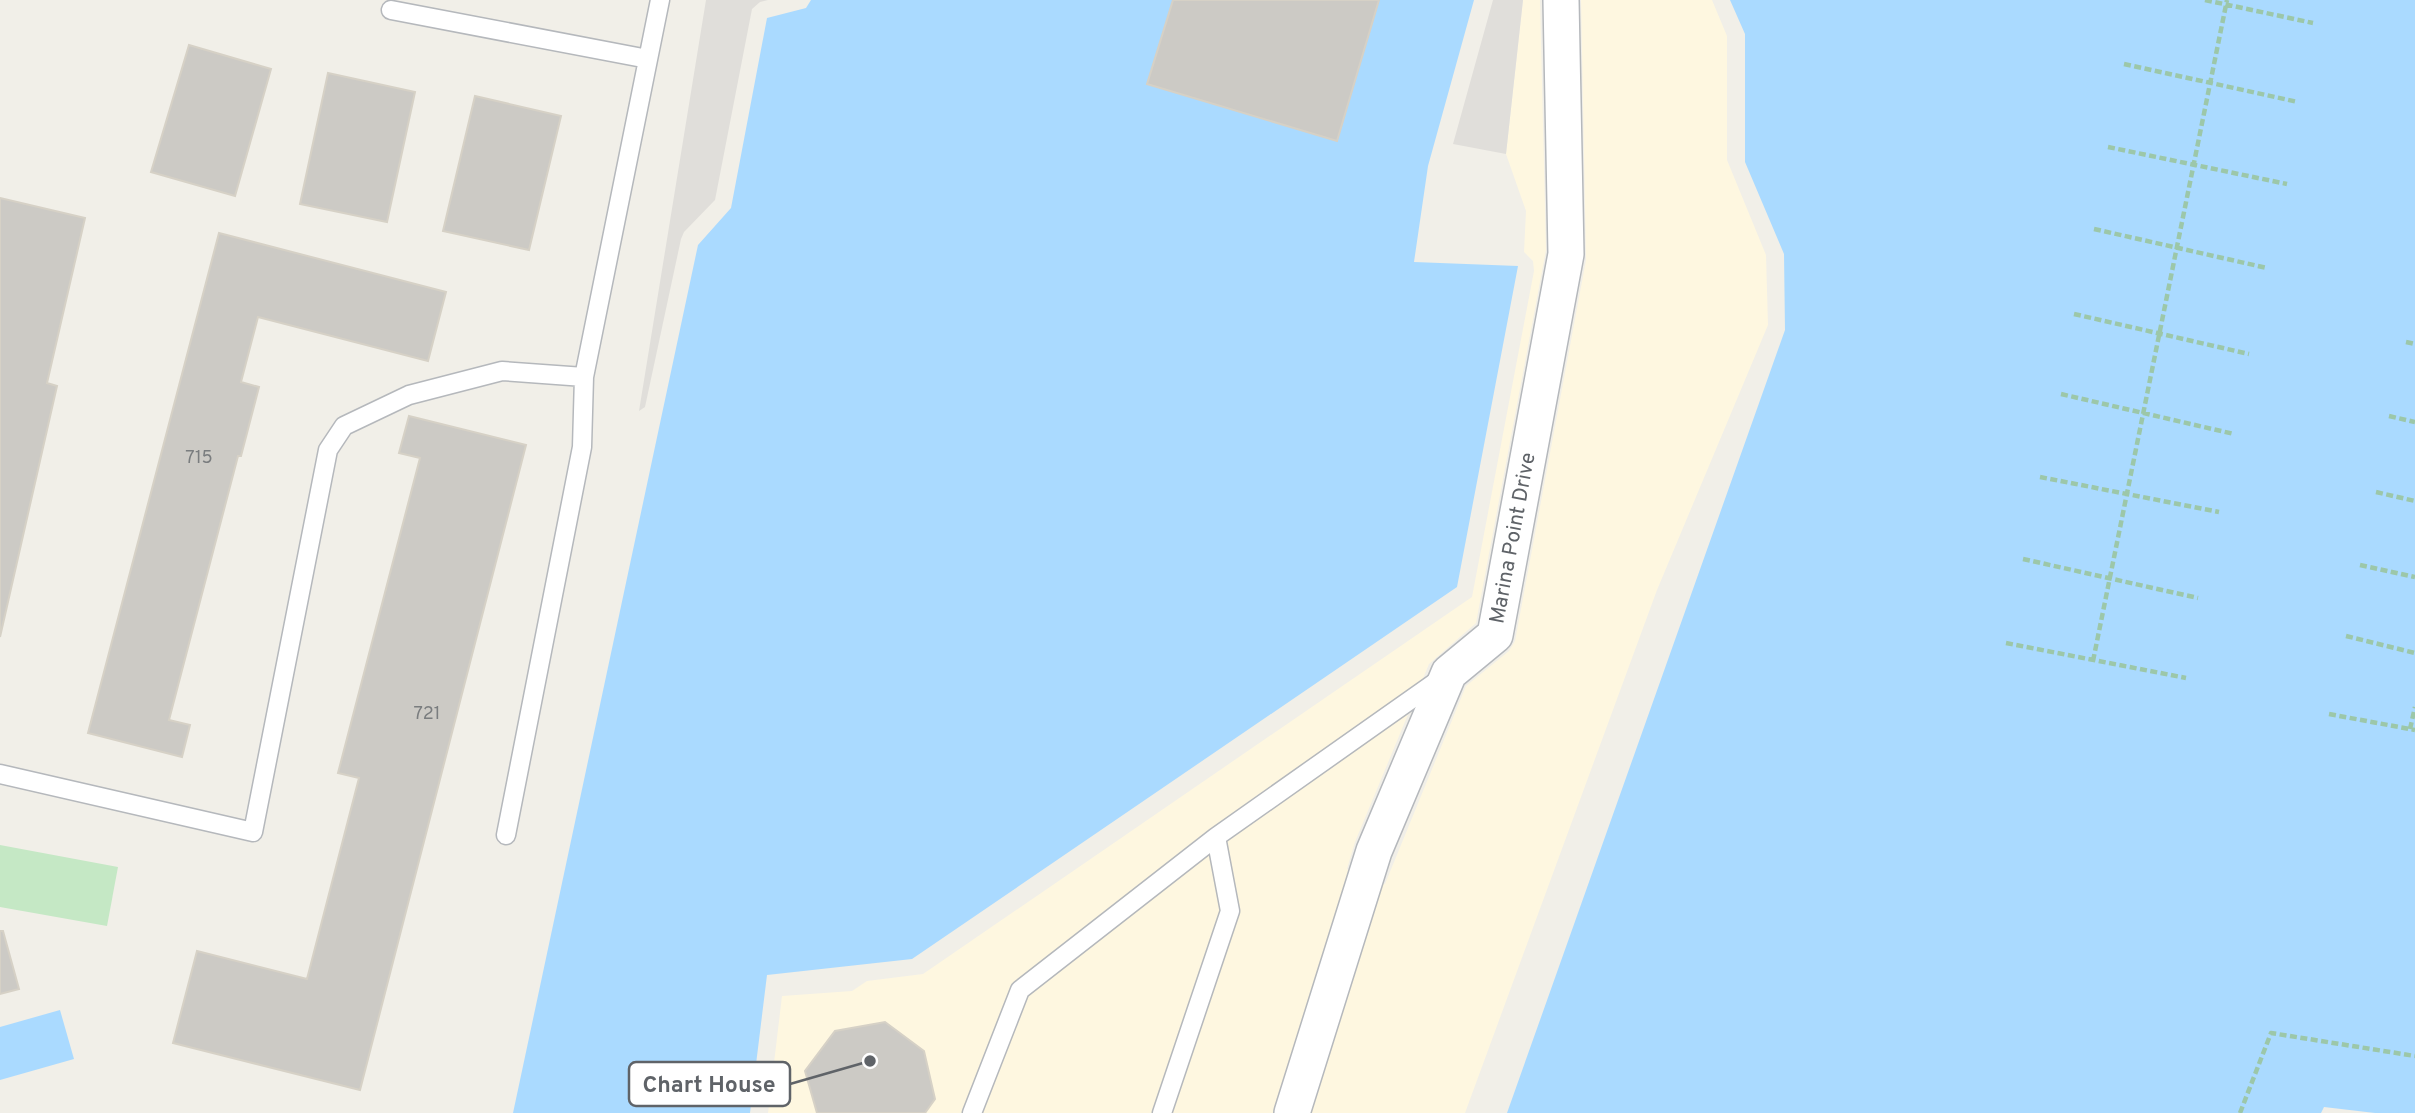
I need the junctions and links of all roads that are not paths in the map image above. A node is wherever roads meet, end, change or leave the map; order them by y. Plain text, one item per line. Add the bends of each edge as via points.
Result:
1 (660, 0) edge
2 (1560, 0) edge
3 (391, 10) dead end
4 (648, 59) junction
5 (584, 377) junction
6 (1449, 673) junction
7 (0, 774) edge
8 (506, 835) dead end
9 (1216, 837) junction
10 (972, 1113) edge
11 (1162, 1113) edge
12 (1292, 1113) edge

1 - 4 lane
2 - 6 street, Marina Point Drive via 1566,254 1495,635
3 - 4 lane
4 - 5 lane
5 - 7 lane via 502,371 409,396 344,426 328,450 253,832
5 - 8 lane via 582,447
6 - 9 lane
6 - 12 street, Marina Point Drive via 1374,851
9 - 10 lane via 1020,990
9 - 11 lane via 1230,911

